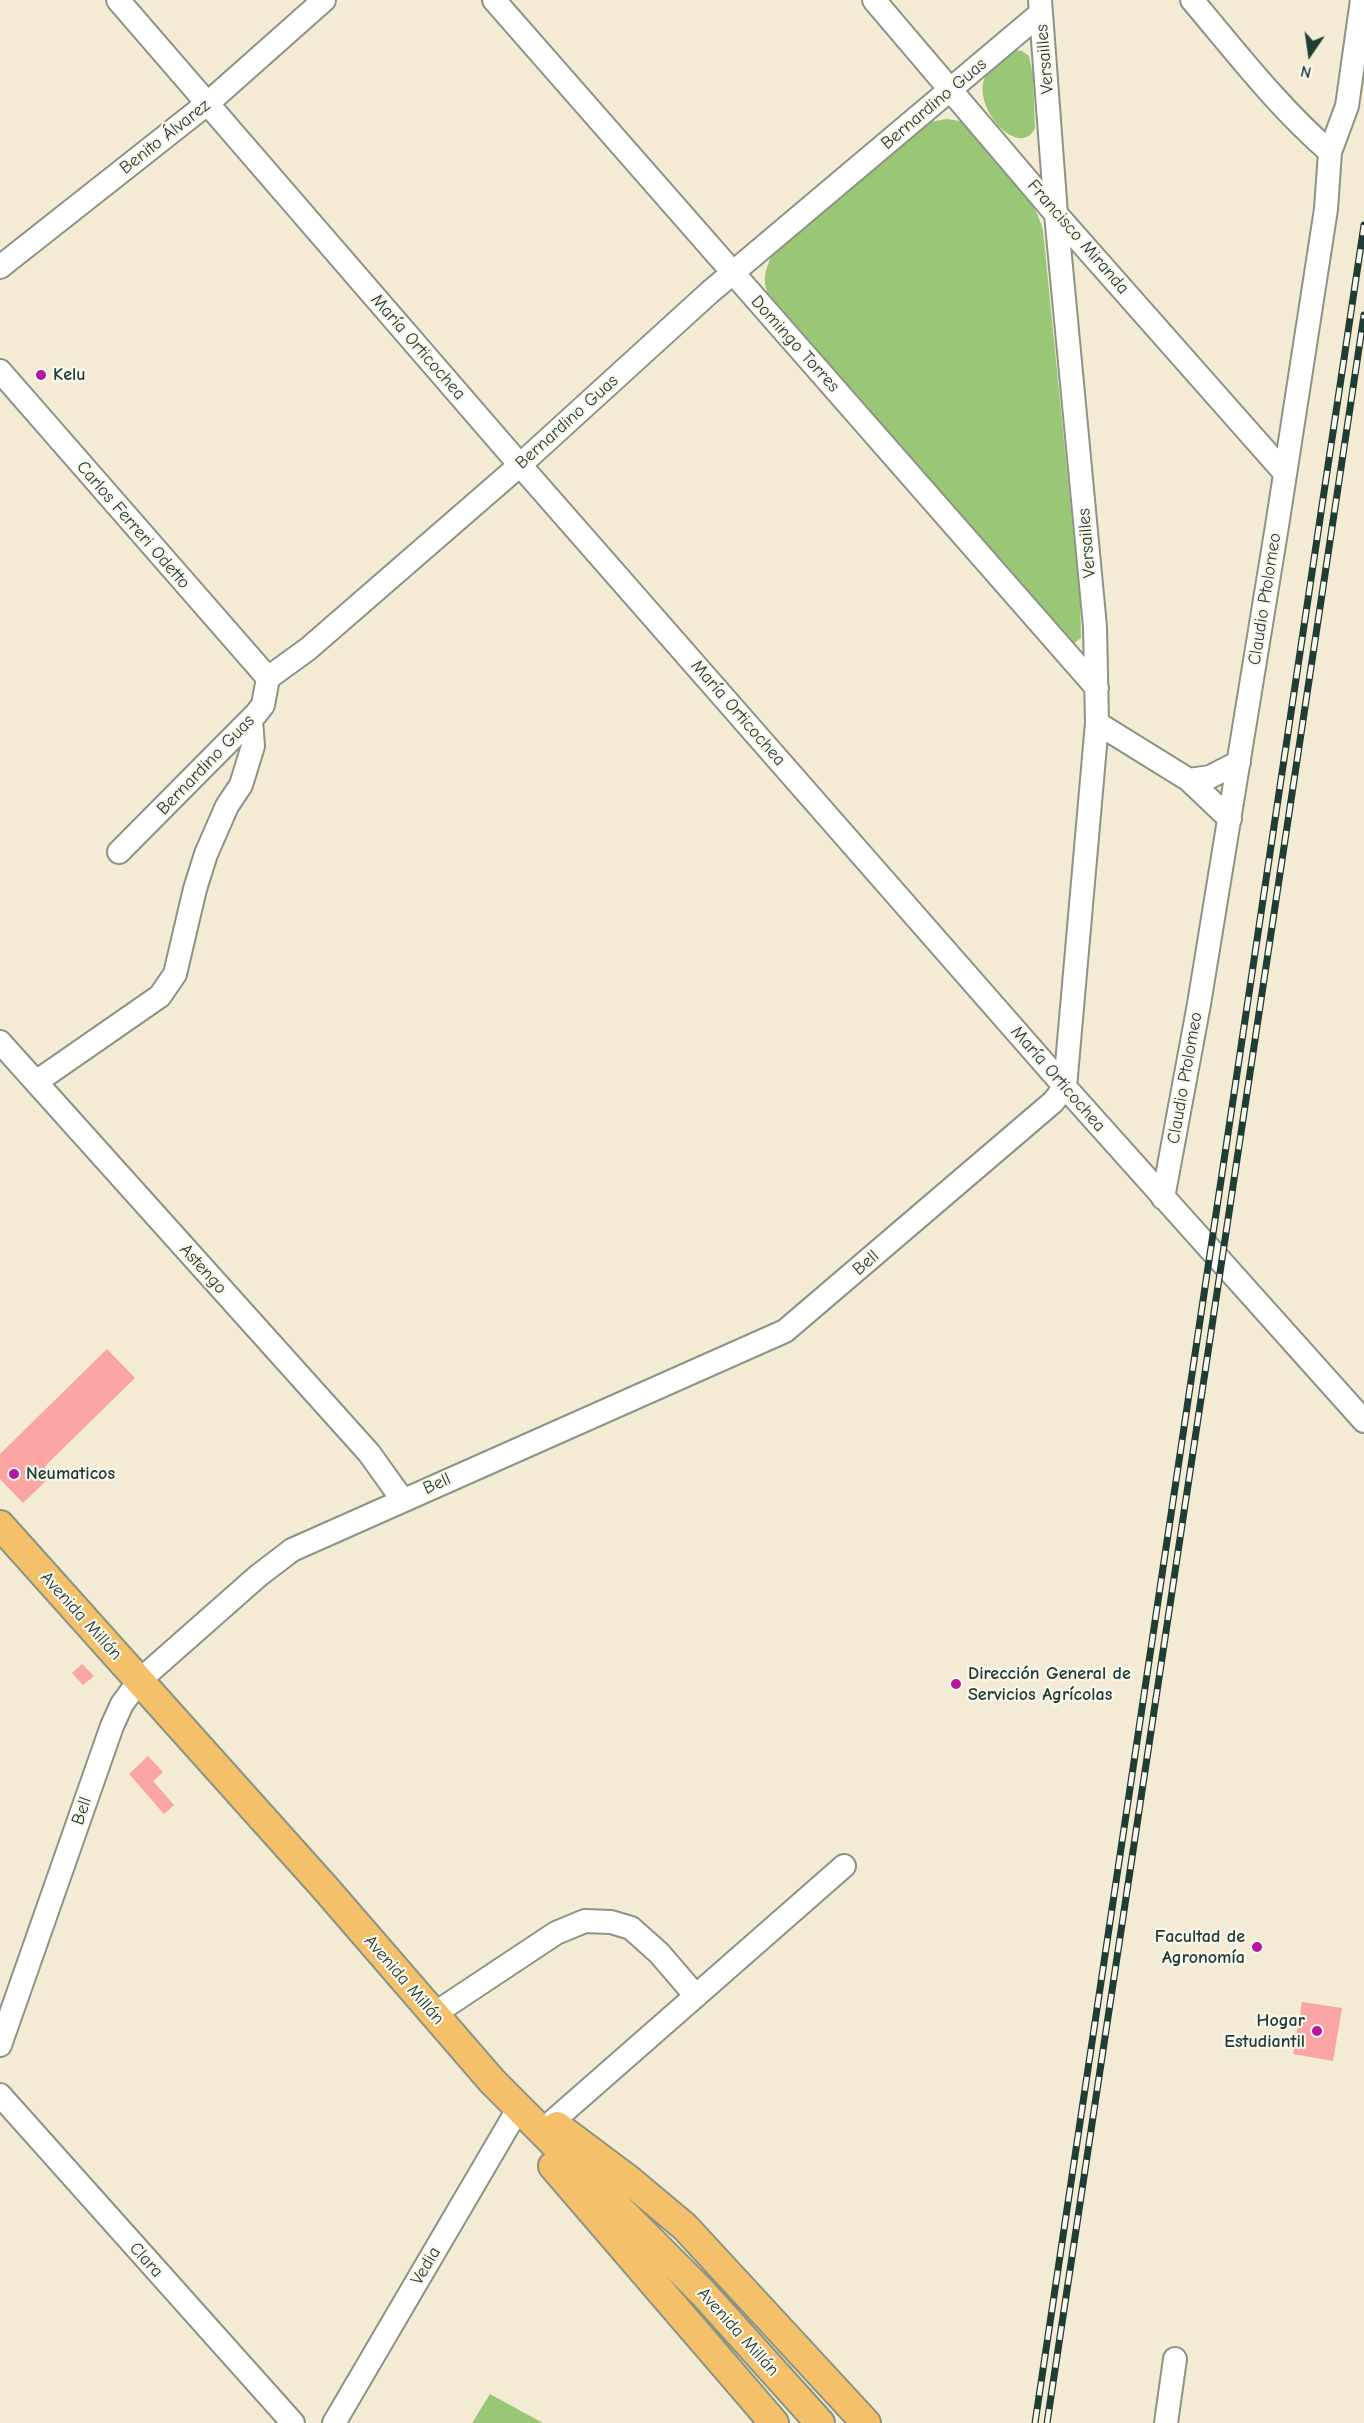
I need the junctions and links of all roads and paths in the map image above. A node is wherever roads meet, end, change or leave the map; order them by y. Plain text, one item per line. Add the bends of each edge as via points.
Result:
1 (118, 0) edge
2 (324, 0) edge
3 (494, 0) edge
4 (874, 0) edge
5 (1192, 0) edge
6 (1362, 0) edge
7 (1040, 6) edge
8 (951, 89) junction
9 (208, 104) junction
10 (1330, 152) junction
11 (1056, 214) junction
12 (0, 267) edge
13 (732, 274) junction
14 (0, 371) edge
15 (520, 465) junction
16 (1284, 472) junction
17 (268, 678) junction
18 (1097, 688) junction
19 (251, 720) junction
20 (1097, 723) junction
21 (1239, 762) junction
22 (1189, 780) junction
23 (1230, 819) junction
24 (120, 852) dead end
25 (5, 1057) edge
26 (36, 1082) junction
27 (1065, 1087) junction
28 (1163, 1198) junction
29 (1364, 1421) edge
30 (402, 1499) junction
31 (0, 1525) edge
32 (139, 1681) junction
33 (844, 1866) dead end
34 (696, 1996) junction
35 (434, 2014) junction
36 (0, 2045) edge
37 (0, 2095) edge
38 (533, 2116) junction
39 (1175, 2359) dead end
40 (293, 2423) edge
41 (334, 2423) edge
42 (774, 2423) edge
43 (820, 2423) edge
44 (866, 2423) edge
45 (1166, 2423) edge

1 - 9 street, María Orticochea
2 - 9 street, Benito Álvarez
3 - 13 street, Domingo Torres
4 - 8 street, Francisco Miranda
5 - 10 street via 1268,91
6 - 10 street, Claudio Ptolomeo via 1347,106
7 - 8 street, Bernardino Guas
7 - 11 street, Versailles
8 - 11 street, Francisco Miranda
8 - 13 street, Bernardino Guas
9 - 12 street, Benito Álvarez
9 - 15 street, María Orticochea
10 - 16 street, Claudio Ptolomeo via 1326,209
11 - 16 street, Francisco Miranda
11 - 18 street, Versailles via 1095,627
13 - 15 street, Bernardino Guas
13 - 18 street, Domingo Torres
14 - 17 street, Carlos Ferreri Odetto
15 - 17 street, Bernardino Guas via 308,649
15 - 27 street, María Orticochea
16 - 21 street, Claudio Ptolomeo
17 - 19 street, Bernardino Guas via 263,705
18 - 20 street, Versailles
19 - 24 street, Bernardino Guas
19 - 26 street via 253,746 242,785 227,806 206,854 175,974 160,996
20 - 22 street
20 - 27 street, Versailles
21 - 22 street via 1210,777
21 - 23 street, Claudio Ptolomeo
22 - 23 street
23 - 28 street, Claudio Ptolomeo
25 - 26 street, Astengo
26 - 30 street, Astengo via 369,1453
27 - 28 street, María Orticochea
27 - 30 street, Bell via 1053,1102 785,1331
28 - 29 street, María Orticochea
30 - 32 street, Bell via 275,1561
31 - 32 main road, Avenida Millán
32 - 35 main road, Avenida Millán
32 - 36 street, Bell via 112,1726
33 - 34 street, Vedia
34 - 35 street via 631,1928 585,1921 556,1933
34 - 38 street, Vedia
35 - 38 main road, Avenida Millán via 492,2081
37 - 40 street, Clara
38 - 41 street, Vedia
38 - 42 main road via 554,2168
38 - 43 main road, Avenida Millán via 703,2293
38 - 44 main road via 629,2180 685,2227
39 - 45 street

